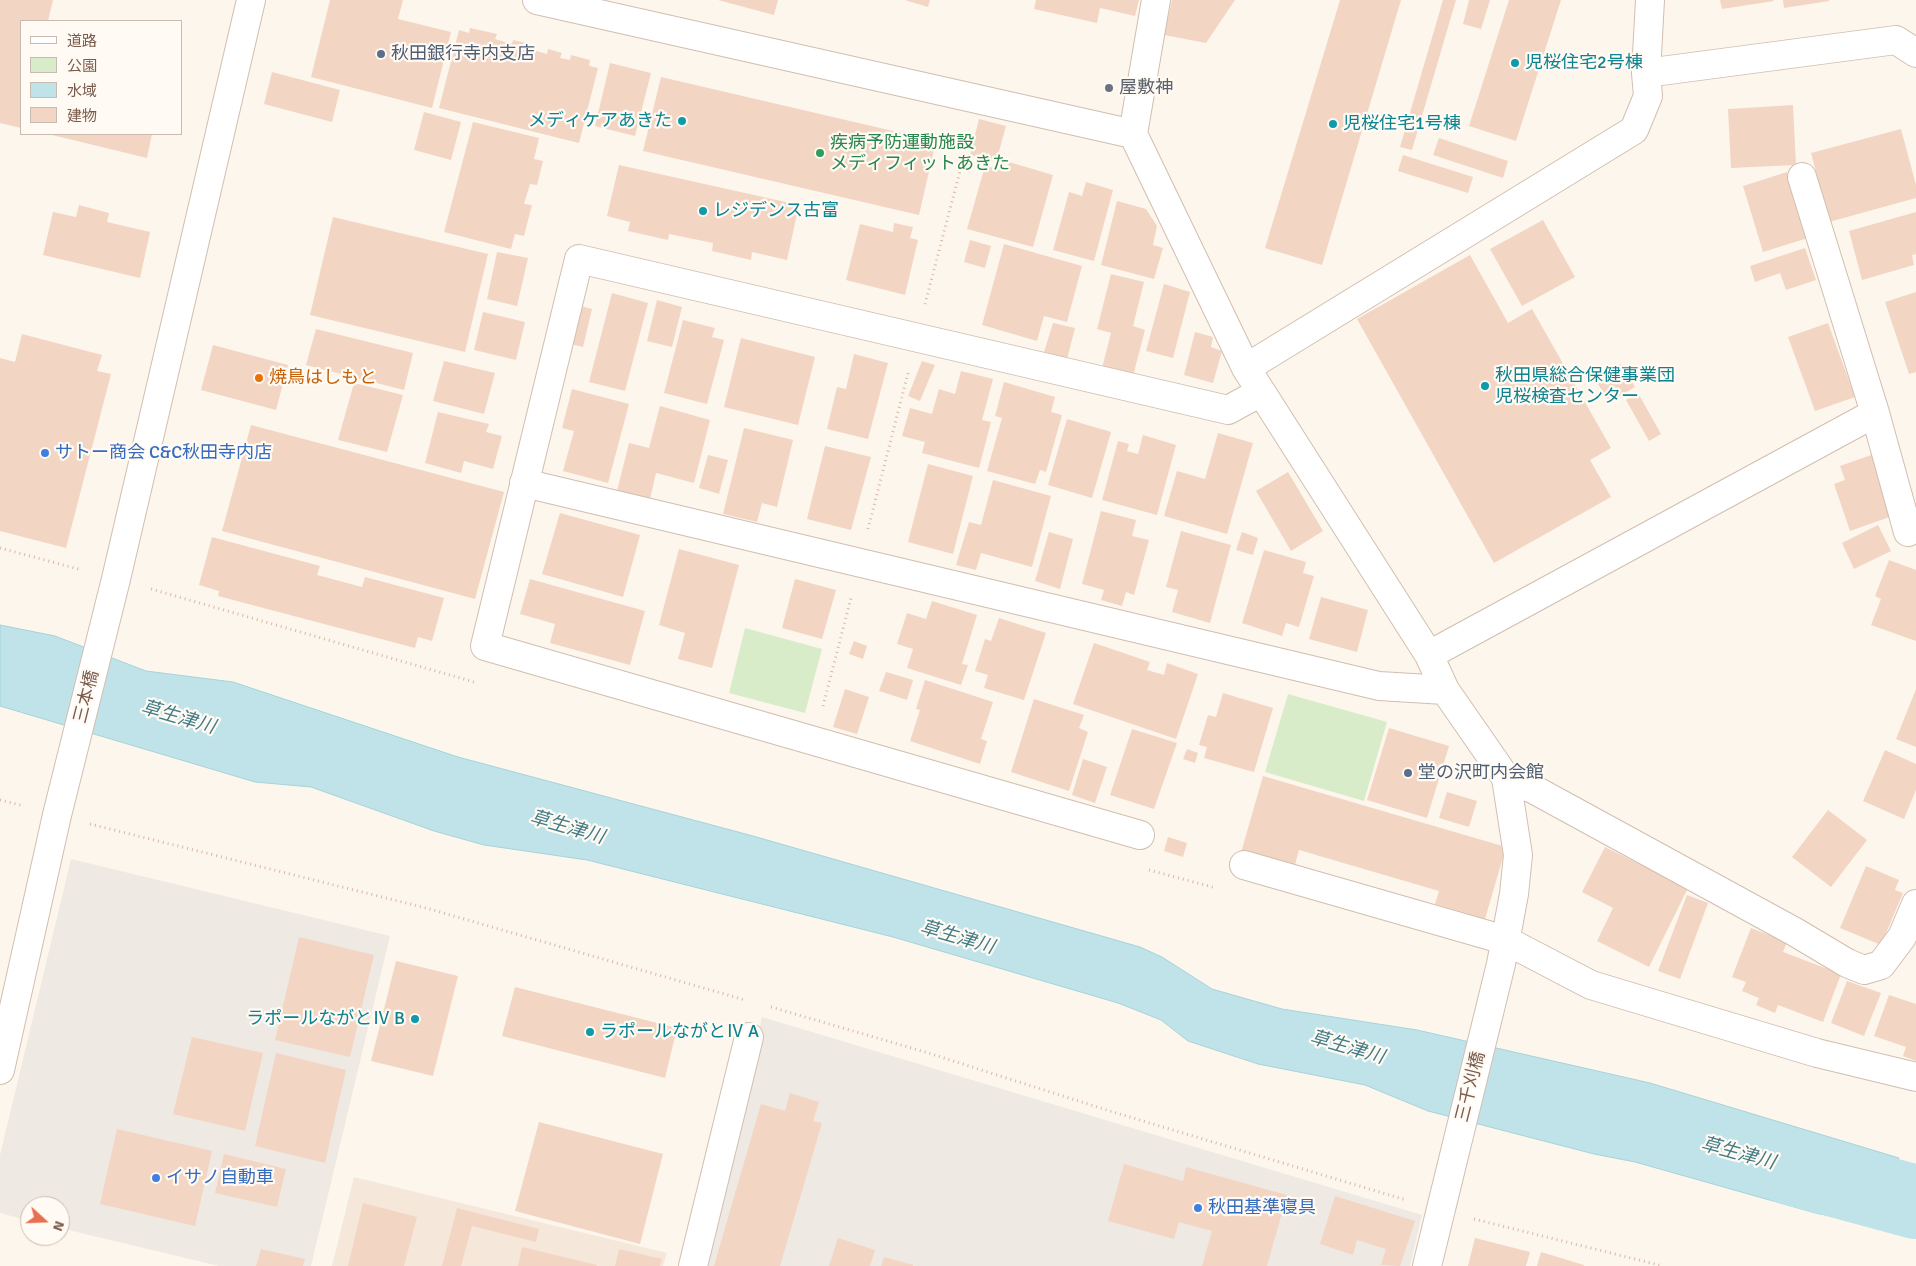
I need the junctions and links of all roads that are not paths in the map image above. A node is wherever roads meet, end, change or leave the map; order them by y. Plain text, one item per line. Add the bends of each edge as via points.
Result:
1 (251, 0) edge
2 (537, 0) edge
3 (1156, 0) edge
4 (1650, 0) edge
5 (1916, 53) edge
6 (1646, 74) junction
7 (1133, 134) junction
8 (1802, 177) dead end
9 (1246, 368) junction
10 (1261, 392) junction
11 (1876, 412) junction
12 (524, 483) junction
13 (1908, 532) dead end
14 (1429, 655) junction
15 (1445, 690) junction
16 (1506, 778) junction
17 (1140, 835) dead end
18 (1244, 865) dead end
19 (1916, 904) edge
20 (1503, 952) junction
21 (749, 1037) dead end
22 (0, 1070) edge
23 (1916, 1077) edge
24 (693, 1266) edge
25 (1427, 1266) edge

1 - 22 street, 三本橋 via 116,579 57,815
2 - 7 street
3 - 7 street
4 - 6 street
5 - 6 street via 1896,40
6 - 9 street via 1648,96 1634,130
7 - 9 street
8 - 11 street
9 - 10 street
10 - 12 street via 1228,410 578,259
10 - 14 street
11 - 13 street
11 - 14 street
12 - 15 street via 1379,686
12 - 17 street via 484,646
14 - 15 street
15 - 16 street
16 - 19 street via 1533,789 1864,970 1882,964 1902,937
16 - 20 street, 三千刈橋 via 1518,855
18 - 20 street
20 - 23 street via 1590,984 1817,1053
20 - 25 street, 三千刈橋
21 - 24 street

